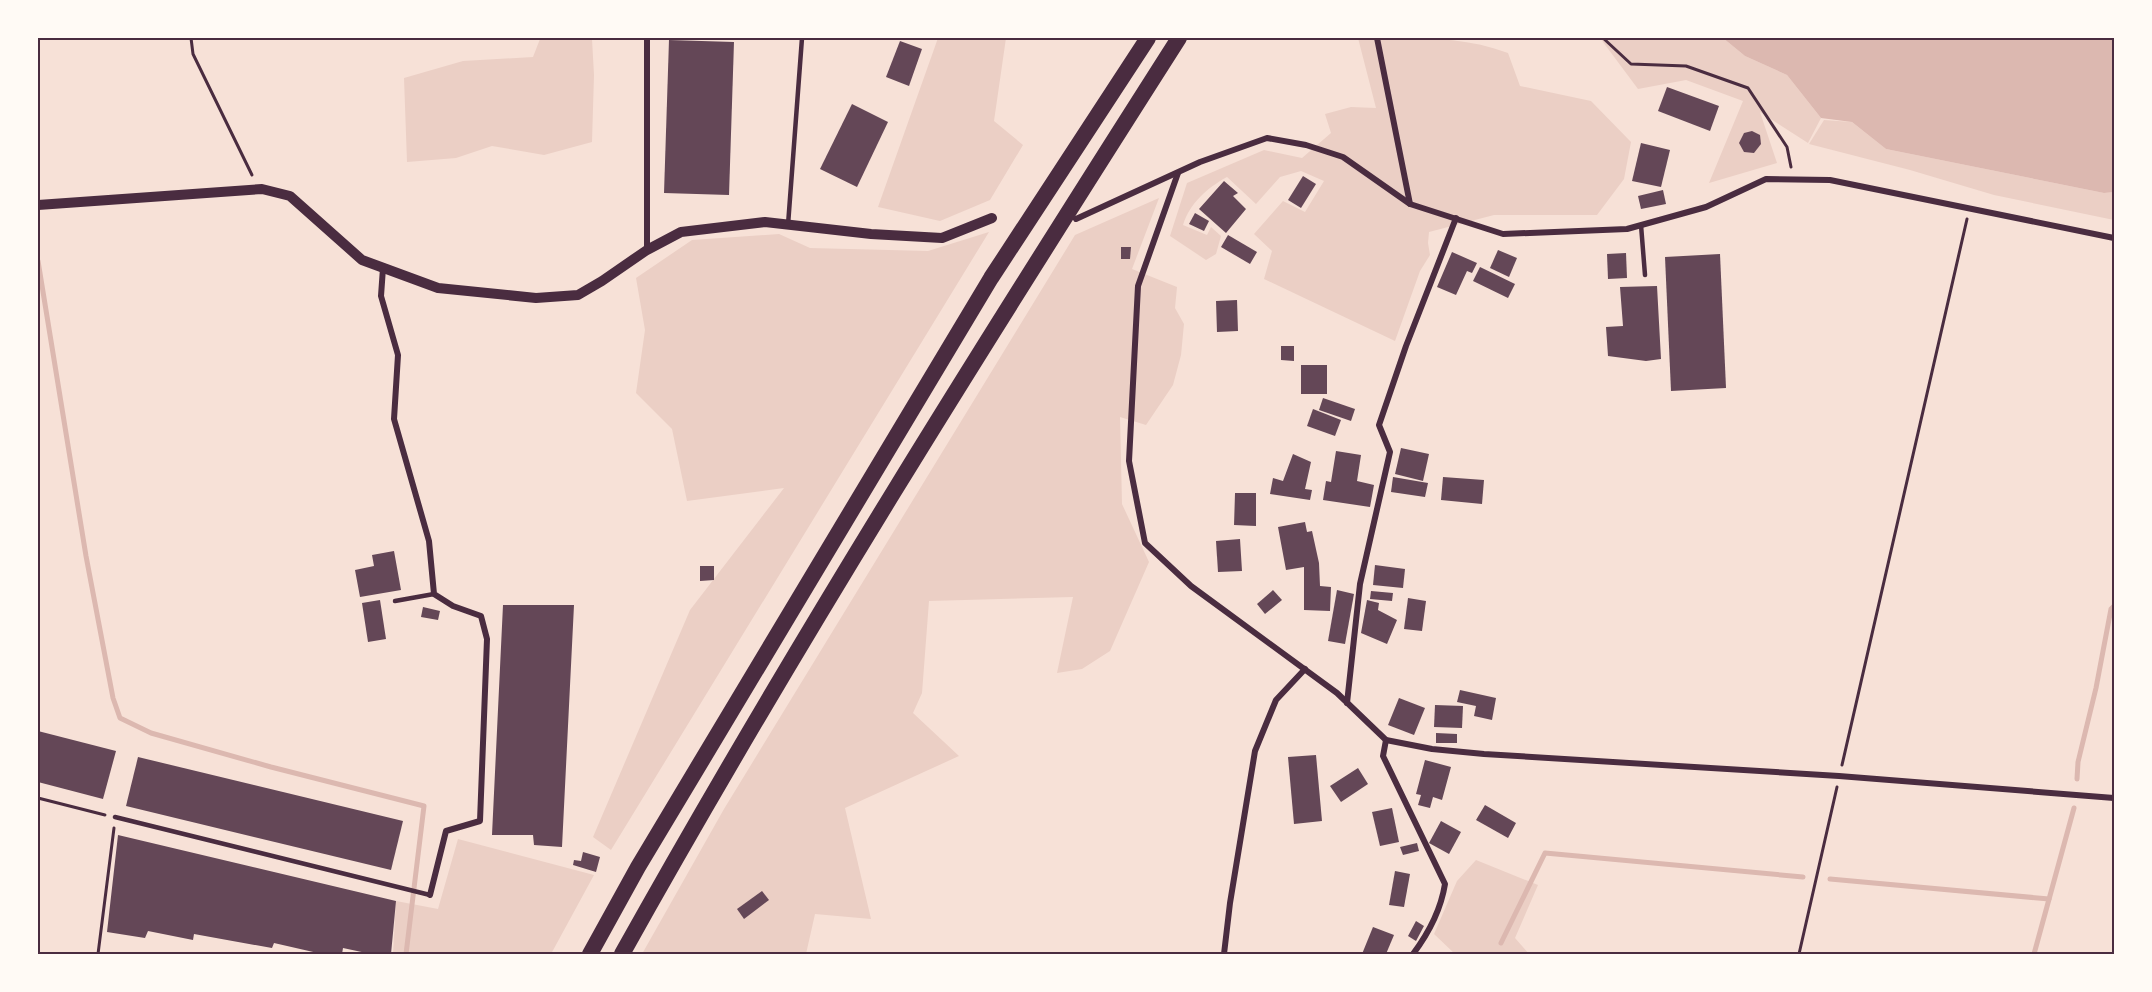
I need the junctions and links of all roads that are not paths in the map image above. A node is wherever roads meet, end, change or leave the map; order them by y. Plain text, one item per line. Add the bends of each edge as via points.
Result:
1 (647, 38) edge
2 (802, 38) edge
3 (1148, 38) edge
4 (1179, 38) edge
5 (1377, 38) edge
6 (1178, 173) junction
7 (1410, 204) junction
8 (38, 205) edge
9 (992, 218) dead end
10 (1076, 219) dead end
11 (1456, 219) junction
12 (788, 225) junction
13 (1641, 225) junction
14 (2115, 238) edge
15 (647, 250) junction
16 (383, 268) junction
17 (1645, 275) dead end
18 (434, 594) junction
19 (395, 601) dead end
20 (1305, 669) junction
21 (1347, 703) junction
22 (1386, 740) junction
23 (2115, 798) edge
24 (115, 817) road end
25 (429, 895) joint
26 (590, 954) edge
27 (622, 954) edge
28 (1224, 954) edge
29 (1413, 954) edge

1 - 15 street
2 - 12 lane
3 - 26 highway via 991,278 638,867
4 - 27 highway via 839,582
5 - 7 street
6 - 7 street via 1268,138 1306,145 1342,158
6 - 10 street
6 - 20 street via 1138,286 1129,461 1145,543 1191,586
7 - 11 street
8 - 16 street via 262,189 290,196 362,260
9 - 12 street via 942,238
11 - 13 street via 1503,234 1627,229
11 - 21 street via 1379,425 1390,452 1360,584
12 - 15 street via 765,222 681,232
13 - 14 street via 1706,207 1766,179 1830,180
13 - 17 lane
15 - 16 street via 578,295 536,298 438,288
16 - 18 street via 381,296 398,355 394,419 429,541
18 - 19 lane
18 - 25 street via 481,616 487,639 480,821 446,831
20 - 21 street
20 - 28 street via 1276,700 1255,751
21 - 22 street
22 - 23 street via 1484,754
22 - 29 street via 1383,756 1444,884 1442,899
24 - 25 lane

